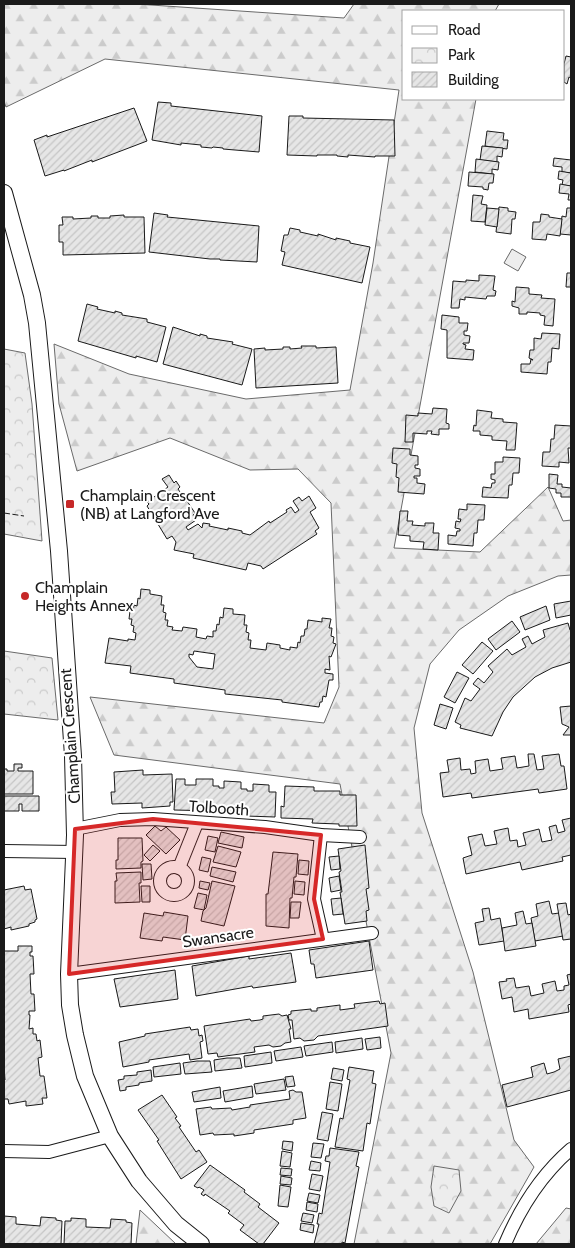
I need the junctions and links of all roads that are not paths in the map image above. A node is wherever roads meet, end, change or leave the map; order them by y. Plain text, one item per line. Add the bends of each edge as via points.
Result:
1 (4, 193) edge
2 (197, 823) junction
3 (75, 829) junction
4 (321, 835) junction
5 (360, 837) dead end
6 (4, 851) edge
7 (75, 852) junction
8 (179, 868) dead end
9 (372, 933) dead end
10 (323, 939) junction
11 (69, 974) junction
12 (110, 1136) junction
13 (571, 1149) edge
14 (4, 1151) edge
15 (201, 1244) edge
16 (505, 1244) edge

1 - 3 street, Champlain Crescent via 37,322 59,551
2 - 3 street, Tolbooth via 128,820
2 - 4 street, Tolbooth via 265,827
2 - 8 street
3 - 7 street, Champlain Crescent
4 - 5 street, Tolbooth
4 - 10 street via 314,899
6 - 7 street
7 - 11 street, Champlain Crescent
9 - 10 street, Swansacre
10 - 11 street, Swansacre
11 - 12 street, Champlain Crescent via 70,1005 85,1076
12 - 14 street via 49,1152
12 - 15 street, Champlain Crescent via 139,1182 176,1224
13 - 16 street via 536,1186

